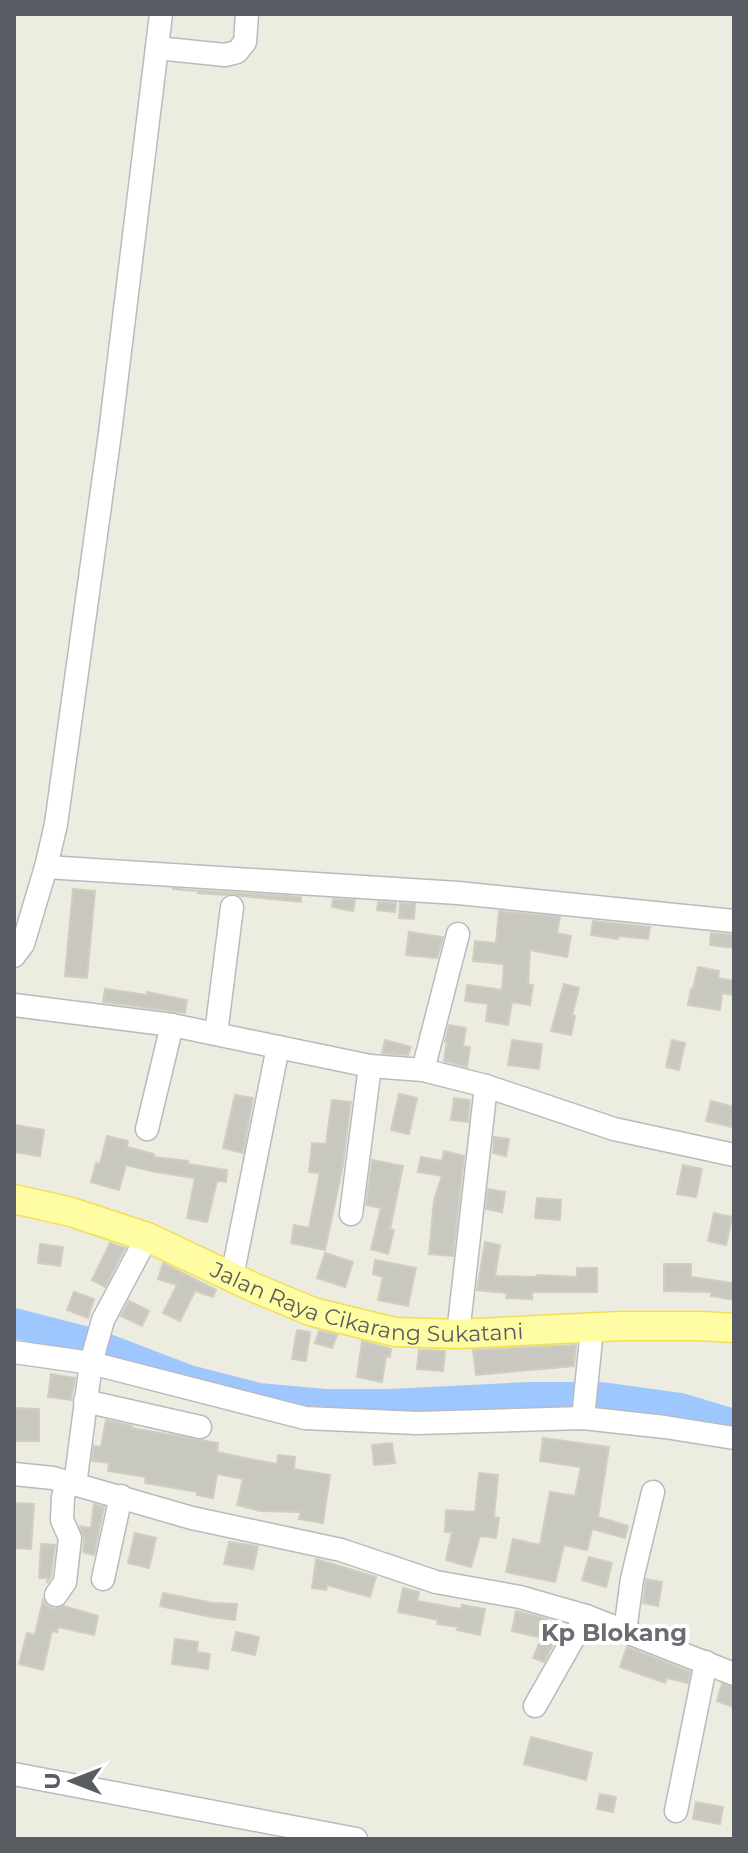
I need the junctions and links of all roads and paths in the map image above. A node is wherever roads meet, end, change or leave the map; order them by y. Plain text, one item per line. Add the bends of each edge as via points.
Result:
1 (161, 14) edge
2 (247, 14) edge
3 (157, 48) junction
4 (47, 863) junction
5 (232, 907) dead end
6 (734, 921) edge
7 (458, 934) dead end
8 (14, 956) edge
9 (14, 1005) edge
10 (172, 1025) junction
11 (216, 1034) junction
12 (278, 1047) junction
13 (370, 1066) junction
14 (423, 1070) junction
15 (486, 1086) junction
16 (147, 1129) dead end
17 (734, 1155) edge
18 (14, 1199) edge
19 (351, 1214) dead end
20 (147, 1237) junction
21 (232, 1277) junction
22 (734, 1328) edge
23 (592, 1329) junction
24 (458, 1334) junction
25 (14, 1352) edge
26 (92, 1360) junction
27 (85, 1401) junction
28 (584, 1414) junction
29 (200, 1427) dead end
30 (734, 1438) edge
31 (14, 1474) edge
32 (71, 1483) junction
33 (653, 1492) dead end
34 (121, 1496) junction
35 (103, 1579) dead end
36 (56, 1595) dead end
37 (586, 1616) junction
38 (625, 1631) junction
39 (706, 1662) junction
40 (734, 1674) edge
41 (535, 1706) dead end
42 (14, 1774) edge
43 (676, 1811) dead end
44 (356, 1839) edge

1 - 3 street
2 - 3 street via 245,42 237,52
3 - 4 street via 110,433
4 - 6 street via 458,893
4 - 8 street via 23,944
5 - 11 street
7 - 14 street
9 - 10 street
10 - 11 street
10 - 16 street
11 - 12 street
12 - 13 street
12 - 21 street
13 - 14 street
13 - 19 street
14 - 15 street
15 - 17 street via 614,1129
15 - 24 street
18 - 20 main road, Jalan Raya Cikarang Sukatani
20 - 21 main road, Jalan Raya Cikarang Sukatani
20 - 26 street via 103,1320
21 - 24 main road, Jalan Raya Cikarang Sukatani via 348,1321 395,1332
22 - 23 main road, Jalan Raya Cikarang Sukatani
23 - 24 main road, Jalan Raya Cikarang Sukatani
23 - 28 street
25 - 26 street
26 - 27 street
26 - 28 street via 305,1418 417,1423
27 - 29 street
27 - 32 street
28 - 30 street
31 - 32 street
32 - 34 street
32 - 36 street via 63,1497 62,1520 70,1538 65,1582
33 - 38 street
34 - 35 street
34 - 37 street via 192,1518 341,1550 436,1582
37 - 38 street
37 - 41 street
38 - 39 street
39 - 40 street
39 - 43 street
42 - 44 street

